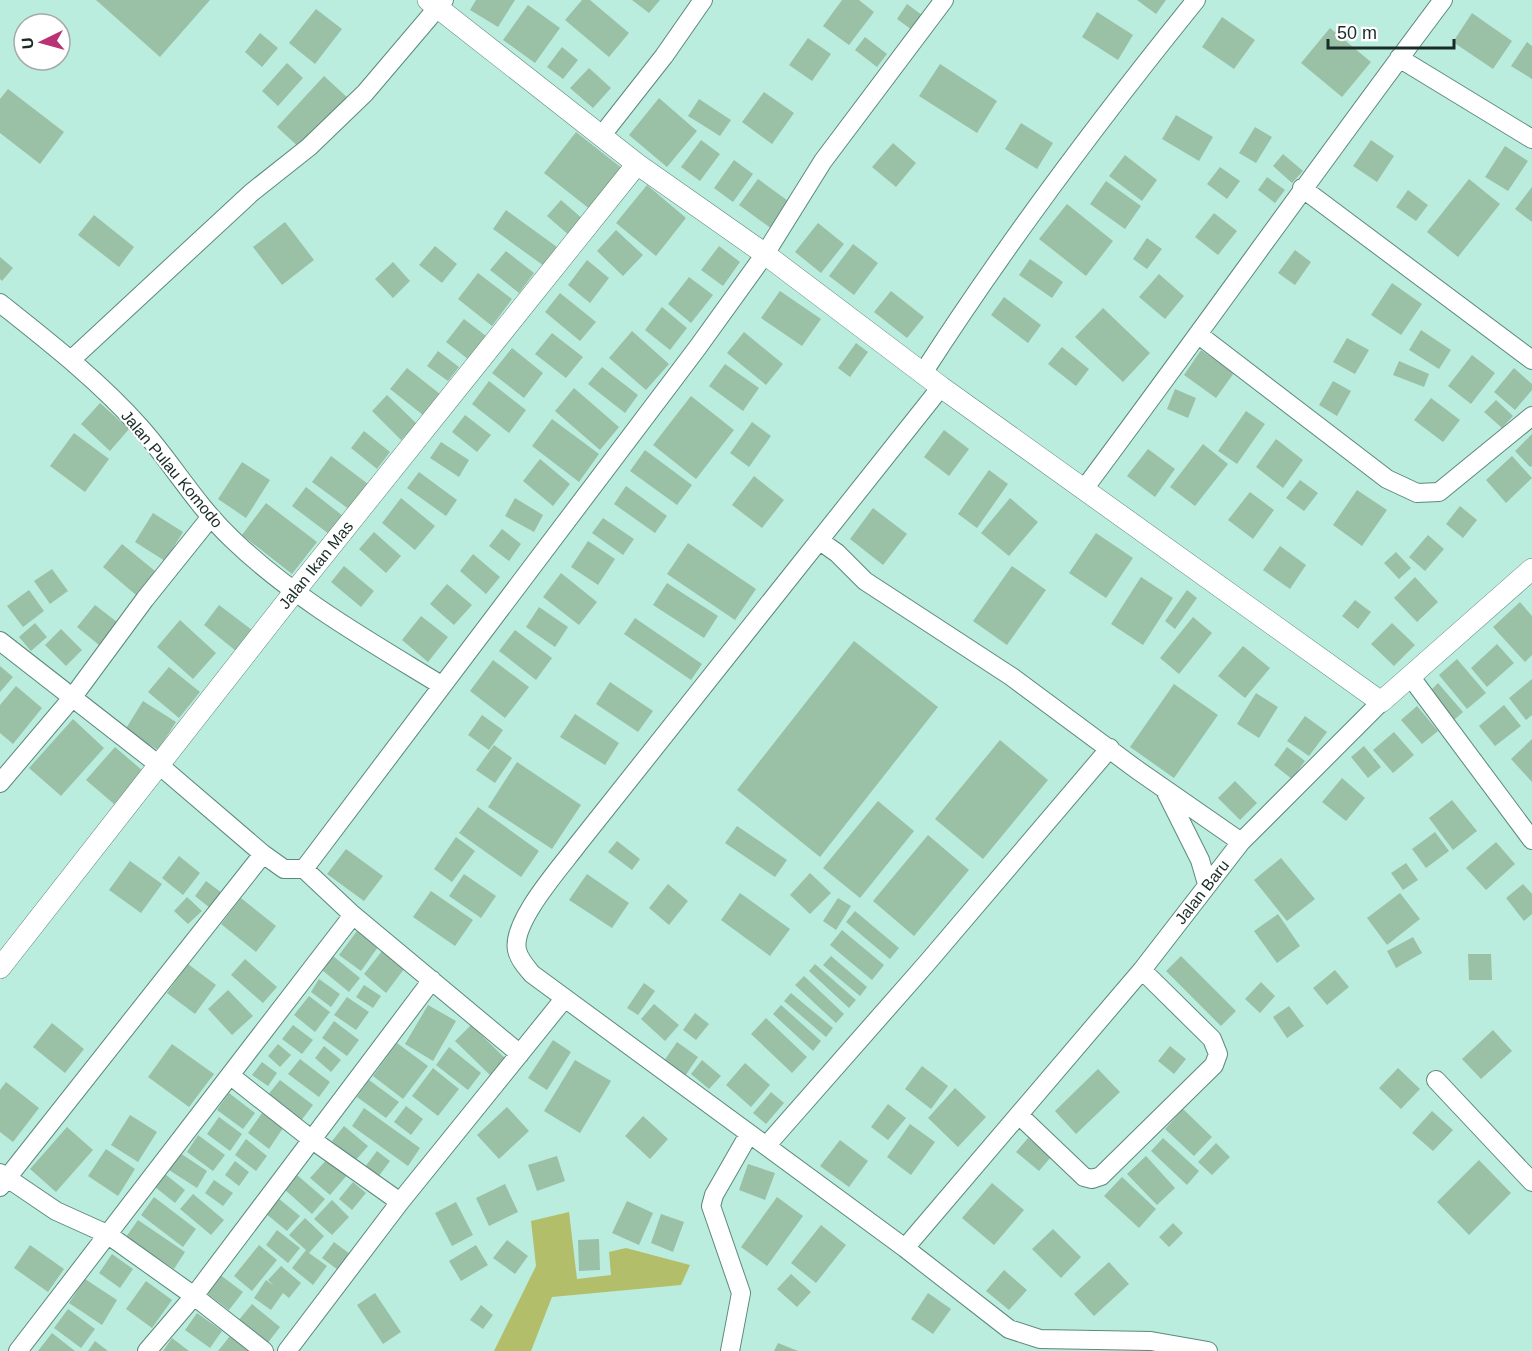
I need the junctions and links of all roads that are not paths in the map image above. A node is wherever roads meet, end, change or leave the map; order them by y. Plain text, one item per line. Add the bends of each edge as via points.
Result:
1 (703, 0) edge
2 (944, 0) edge
3 (1196, 0) edge
4 (1443, 0) edge
5 (437, 2) edge
6 (1399, 58) junction
7 (602, 135) junction
8 (1532, 139) edge
9 (637, 164) junction
10 (1302, 188) junction
11 (765, 254) junction
12 (0, 303) edge
13 (1199, 335) junction
14 (72, 359) junction
15 (1532, 360) edge
16 (923, 373) junction
17 (941, 387) junction
18 (1532, 416) edge
19 (1084, 489) junction
20 (210, 518) junction
21 (820, 541) junction
22 (1532, 568) edge
23 (295, 591) junction
24 (0, 641) edge
25 (1410, 676) junction
26 (441, 685) junction
27 (72, 698) junction
28 (1381, 702) junction
29 (1110, 748) junction
30 (159, 765) junction
31 (0, 783) edge
32 (1165, 790) junction
33 (1532, 840) edge
34 (1241, 842) junction
35 (263, 854) junction
36 (304, 869) junction
37 (1207, 884) junction
38 (353, 915) junction
39 (0, 968) edge
40 (1142, 970) junction
41 (432, 980) junction
42 (564, 999) junction
43 (520, 1054) junction
44 (231, 1076) junction
45 (1436, 1080) dead end
46 (1020, 1116) junction
47 (749, 1134) junction
48 (311, 1139) junction
49 (767, 1145) junction
50 (2, 1179) edge
51 (1532, 1182) edge
52 (400, 1202) junction
53 (107, 1234) junction
54 (905, 1248) junction
55 (194, 1296) junction
56 (18, 1351) edge
57 (147, 1351) edge
58 (264, 1351) edge
59 (288, 1351) edge
60 (730, 1351) edge
61 (1208, 1351) edge

1 - 7 street
2 - 11 street via 823,161
3 - 16 street via 1108,110 976,290
4 - 6 street
5 - 7 street
5 - 14 street via 365,93
6 - 8 street
6 - 10 street
7 - 9 street
9 - 11 street
9 - 23 street, Jalan Ikan Mas
10 - 13 street
10 - 15 street
11 - 16 street
11 - 26 street
12 - 14 street, Jalan Pulau Komodo
13 - 18 street via 1387,479 1417,493 1439,492
13 - 19 street
14 - 20 street, Jalan Pulau Komodo via 145,432
16 - 17 street
17 - 19 street
17 - 21 street
19 - 28 street
20 - 23 street, Jalan Pulau Komodo
20 - 27 street
21 - 29 street via 865,581 1012,677
21 - 42 street via 578,844 525,917 517,936 517,950 524,965
22 - 25 street, Jalan Baru
23 - 26 street, Jalan Pulau Komodo
23 - 30 street, Jalan Ikan Mas
24 - 27 street
25 - 28 street, Jalan Baru
25 - 33 street
26 - 36 street
27 - 30 street
27 - 31 street
28 - 34 street, Jalan Baru
29 - 32 street
29 - 49 street
30 - 35 street
30 - 39 street, Jalan Ikan Mas
32 - 34 street
32 - 37 street via 1200,860
34 - 37 street, Jalan Baru
35 - 36 street via 284,869
35 - 50 street
36 - 38 street
37 - 40 street, Jalan Baru
38 - 41 street
38 - 44 street
40 - 46 street, Jalan Baru
40 - 46 street via 1212,1039 1218,1054 1214,1065 1101,1176 1092,1179 1084,1177
41 - 43 street
41 - 48 street
42 - 43 street
42 - 47 street
43 - 52 street
44 - 48 street
44 - 53 street
45 - 51 street
46 - 54 street, Jalan Baru
47 - 49 street
47 - 60 street via 711,1206 741,1293
48 - 52 street
48 - 55 street
49 - 54 street
50 - 53 street via 72,1220
52 - 59 street
53 - 55 street
53 - 56 street
54 - 61 street via 1009,1329 1040,1340 1151,1341
55 - 57 street
55 - 58 street

